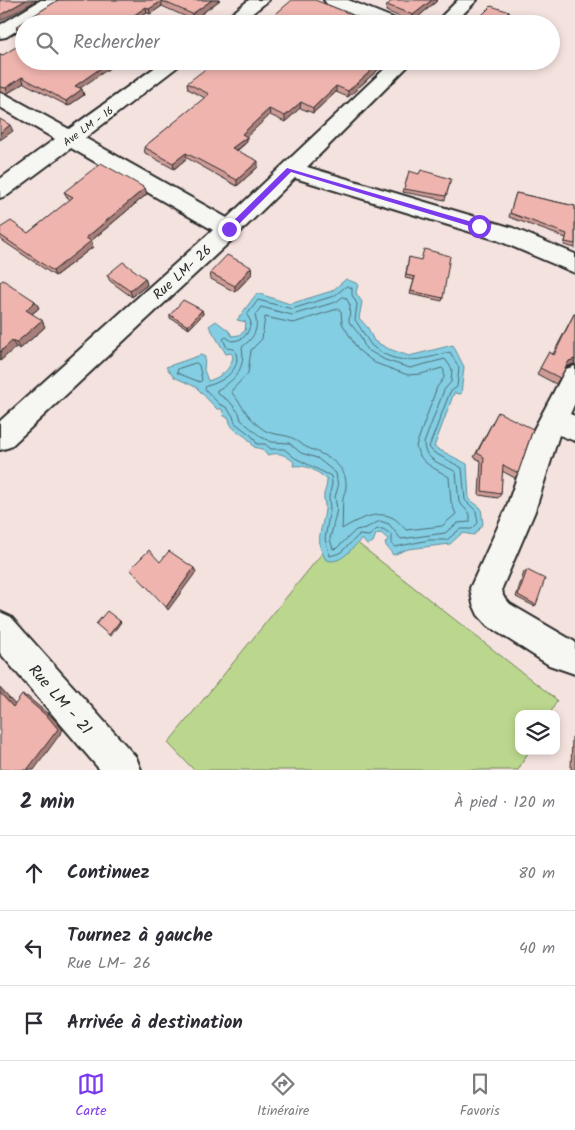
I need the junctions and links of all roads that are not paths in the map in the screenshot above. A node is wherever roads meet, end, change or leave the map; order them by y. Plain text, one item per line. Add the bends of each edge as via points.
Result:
1 (53, 0) edge
2 (260, 0) edge
3 (333, 0) edge
4 (468, 0) edge
5 (29, 15) edge
6 (240, 15) edge
7 (370, 15) edge
8 (452, 15) edge
9 (15, 24) edge
10 (0, 33) edge
11 (164, 70) edge
12 (394, 70) edge
13 (0, 99) edge
14 (71, 138) junction
15 (290, 169) junction
16 (0, 190) edge
17 (229, 229) junction
18 (575, 264) edge
19 (575, 377) edge
20 (564, 424) edge
21 (0, 438) edge
22 (0, 628) edge
23 (575, 658) edge
24 (123, 770) edge

1 - 5 street
2 - 6 street
3 - 7 street
4 - 8 street
9 - 10 street
11 - 14 street, Ave LM - 16
12 - 15 street, Rue LM- 26
13 - 14 street
14 - 16 street, Ave LM - 16
14 - 17 street
15 - 17 street, Rue LM- 26
15 - 18 street via 505,234
17 - 21 street, Rue LM- 26
19 - 20 street
20 - 23 street via 547,431 520,511 486,588 489,604 499,615 561,653
22 - 24 street, Rue LM - 21

